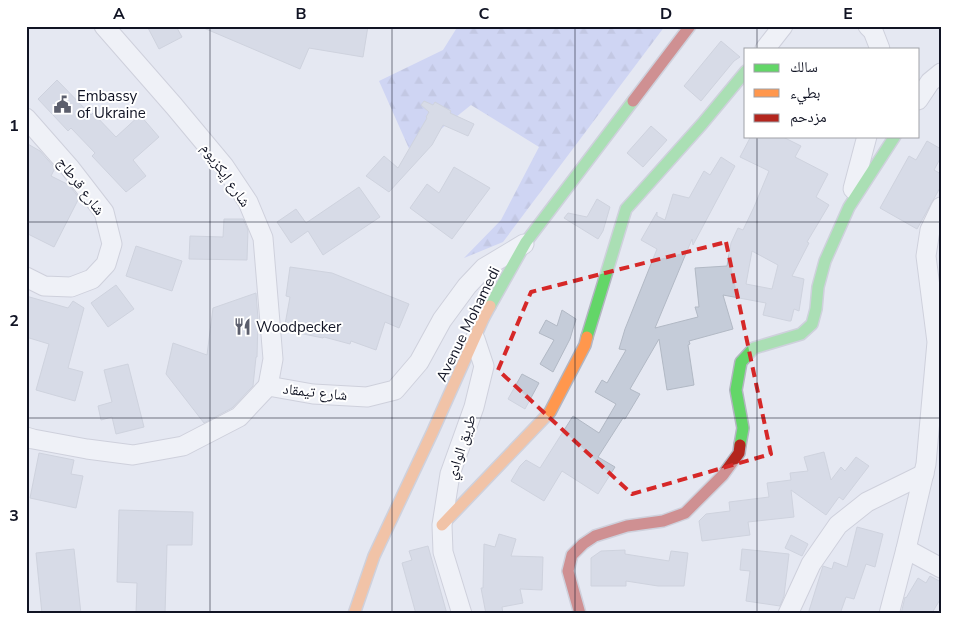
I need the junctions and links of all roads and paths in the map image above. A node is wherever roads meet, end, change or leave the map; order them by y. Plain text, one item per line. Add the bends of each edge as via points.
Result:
1 (104, 26) edge
2 (690, 26) edge
3 (783, 26) edge
4 (868, 26) edge
5 (765, 48) edge
6 (880, 48) edge
7 (941, 73) edge
8 (744, 74) edge
9 (920, 97) edge
10 (26, 118) edge
11 (866, 138) edge
12 (894, 138) edge
13 (941, 207) edge
14 (849, 208) junction
15 (526, 242) junction
16 (26, 277) edge
17 (475, 339) junction
18 (268, 386) junction
19 (26, 437) edge
20 (924, 474) junction
21 (442, 524) junction
22 (906, 549) junction
23 (941, 568) edge
24 (354, 614) edge
25 (462, 614) edge
26 (580, 614) edge
27 (788, 614) edge
28 (889, 614) edge

1 - 18 street, شارع إيكزيوم via 224,166 248,202 263,238 273,359
2 - 15 street, Avenue Mohamedi
3 - 5 street
4 - 6 street
7 - 9 street
8 - 21 street via 626,209 585,345 550,412
10 - 16 street, شارع قرطاج via 104,212 112,244 106,264 92,279 71,287 44,286
11 - 14 street
12 - 14 street
13 - 20 street via 930,230 926,256 937,342
14 - 26 street via 825,261 812,324 801,334 754,348 741,362 736,390 743,428 739,453 723,475 685,513 663,521 627,526 595,536 582,544 572,555 568,572
15 - 17 street, Avenue Mohamedi
15 - 18 street, شارع تيمقاد via 484,268 467,286 442,320 419,362 395,390 367,397 313,394
17 - 21 street, طريق الوادي via 484,366 474,407 450,474
17 - 24 street, Avenue Mohamedi via 374,556
18 - 19 street, شارع تيمقاد via 239,418 184,446 133,455
20 - 22 street
20 - 27 street via 867,502 838,525 810,564
21 - 25 street, طريق الوادي via 442,552
22 - 23 street
22 - 28 street

